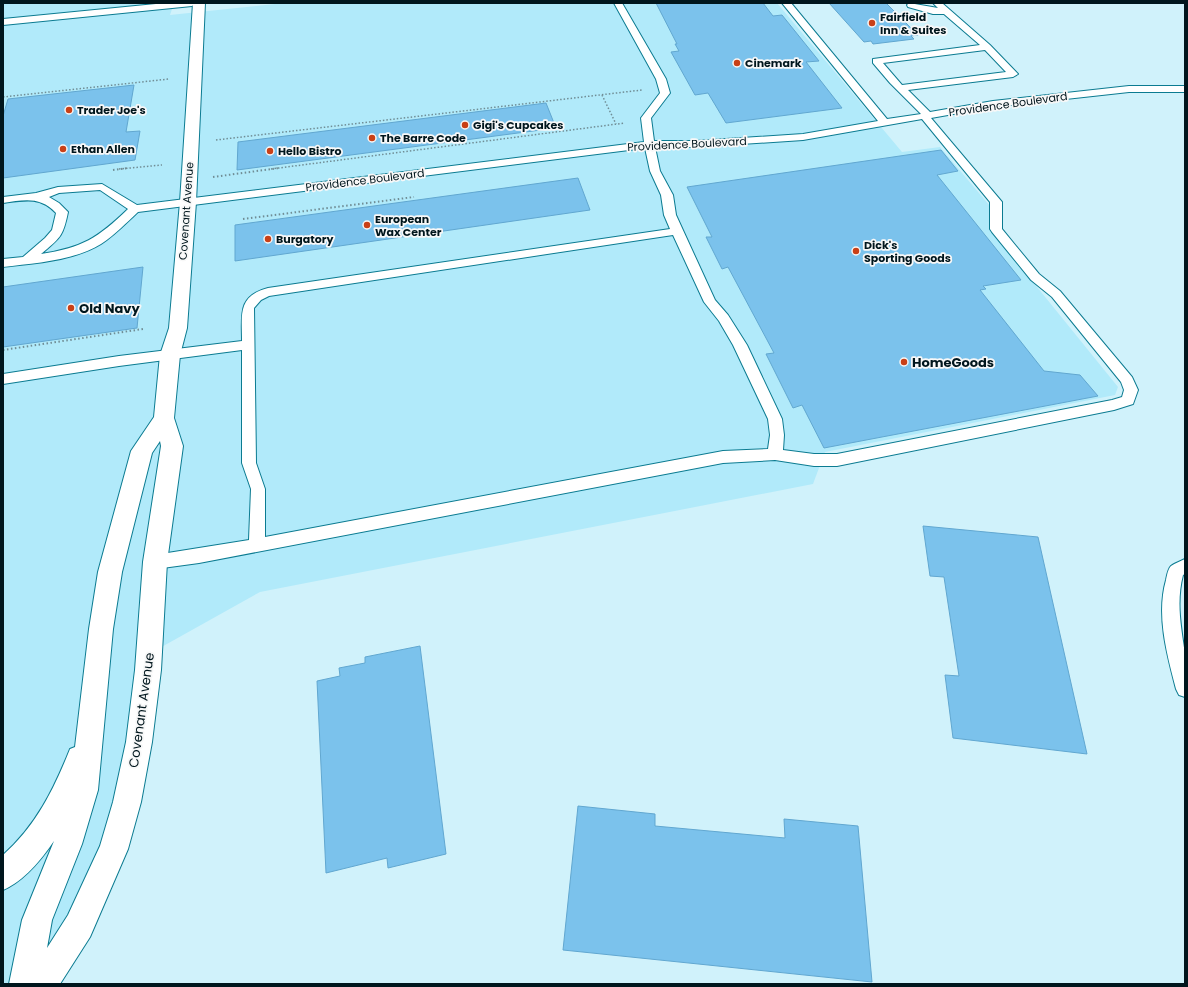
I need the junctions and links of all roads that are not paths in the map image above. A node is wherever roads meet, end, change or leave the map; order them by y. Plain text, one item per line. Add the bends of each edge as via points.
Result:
1 (192, 3) edge
2 (199, 3) edge
3 (618, 3) edge
4 (786, 3) edge
5 (937, 3) edge
6 (910, 5) dead end
7 (946, 11) junction
8 (3, 22) edge
9 (986, 48) junction
10 (900, 88) junction
11 (1185, 89) edge
12 (926, 116) junction
13 (885, 123) junction
14 (651, 144) junction
15 (39, 196) junction
16 (3, 200) edge
17 (188, 202) junction
18 (135, 209) junction
19 (678, 231) junction
20 (26, 260) junction
21 (3, 263) edge
22 (248, 345) junction
23 (170, 355) junction
24 (3, 379) edge
25 (164, 418) junction
26 (775, 454) junction
27 (257, 545) junction
28 (155, 562) junction
29 (1185, 566) edge
30 (1185, 689) edge
31 (89, 738) junction
32 (3, 875) edge
33 (24, 984) edge
34 (42, 984) edge

1 - 8 lane
2 - 17 street, Covenant Avenue
3 - 14 lane via 661,79 665,93 646,118 646,129
4 - 13 lane
5 - 7 lane
6 - 7 lane via 933,11
7 - 9 lane
9 - 10 lane via 876,61
9 - 10 lane via 1014,74
10 - 12 lane
11 - 12 lane, Providence Boulevard via 1129,89 993,104
12 - 13 lane, Providence Boulevard
12 - 26 lane via 996,202 996,229 1035,277 1056,294 1127,380 1131,390 1128,400 837,460 814,460
13 - 14 lane, Providence Boulevard via 803,137 696,144
14 - 17 lane, Providence Boulevard
14 - 19 lane via 655,171 667,195 670,215
15 - 16 lane
15 - 18 lane via 58,190 102,187
15 - 20 lane via 55,204 62,212 61,221 58,231
17 - 18 lane, Providence Boulevard
17 - 23 street, Covenant Avenue via 178,328
18 - 20 lane via 105,237 88,246 65,254
19 - 22 lane via 268,292 258,295 248,308
19 - 26 lane via 710,302 724,318 740,345 775,419
20 - 21 lane
22 - 23 lane
22 - 27 lane via 248,463 258,489
23 - 24 lane
23 - 25 street, Covenant Avenue
25 - 28 street, Covenant Avenue via 172,446
25 - 31 street, Covenant Avenue via 142,451 110,572
26 - 27 lane via 723,457
27 - 28 lane
28 - 34 street, Covenant Avenue via 147,677 139,742 127,802 114,849 79,926
29 - 30 lane via 1176,571 1171,584 1171,616 1178,664
31 - 32 street via 64,797 48,826 28,852
31 - 33 street, Covenant Avenue via 84,790 68,844 37,920

